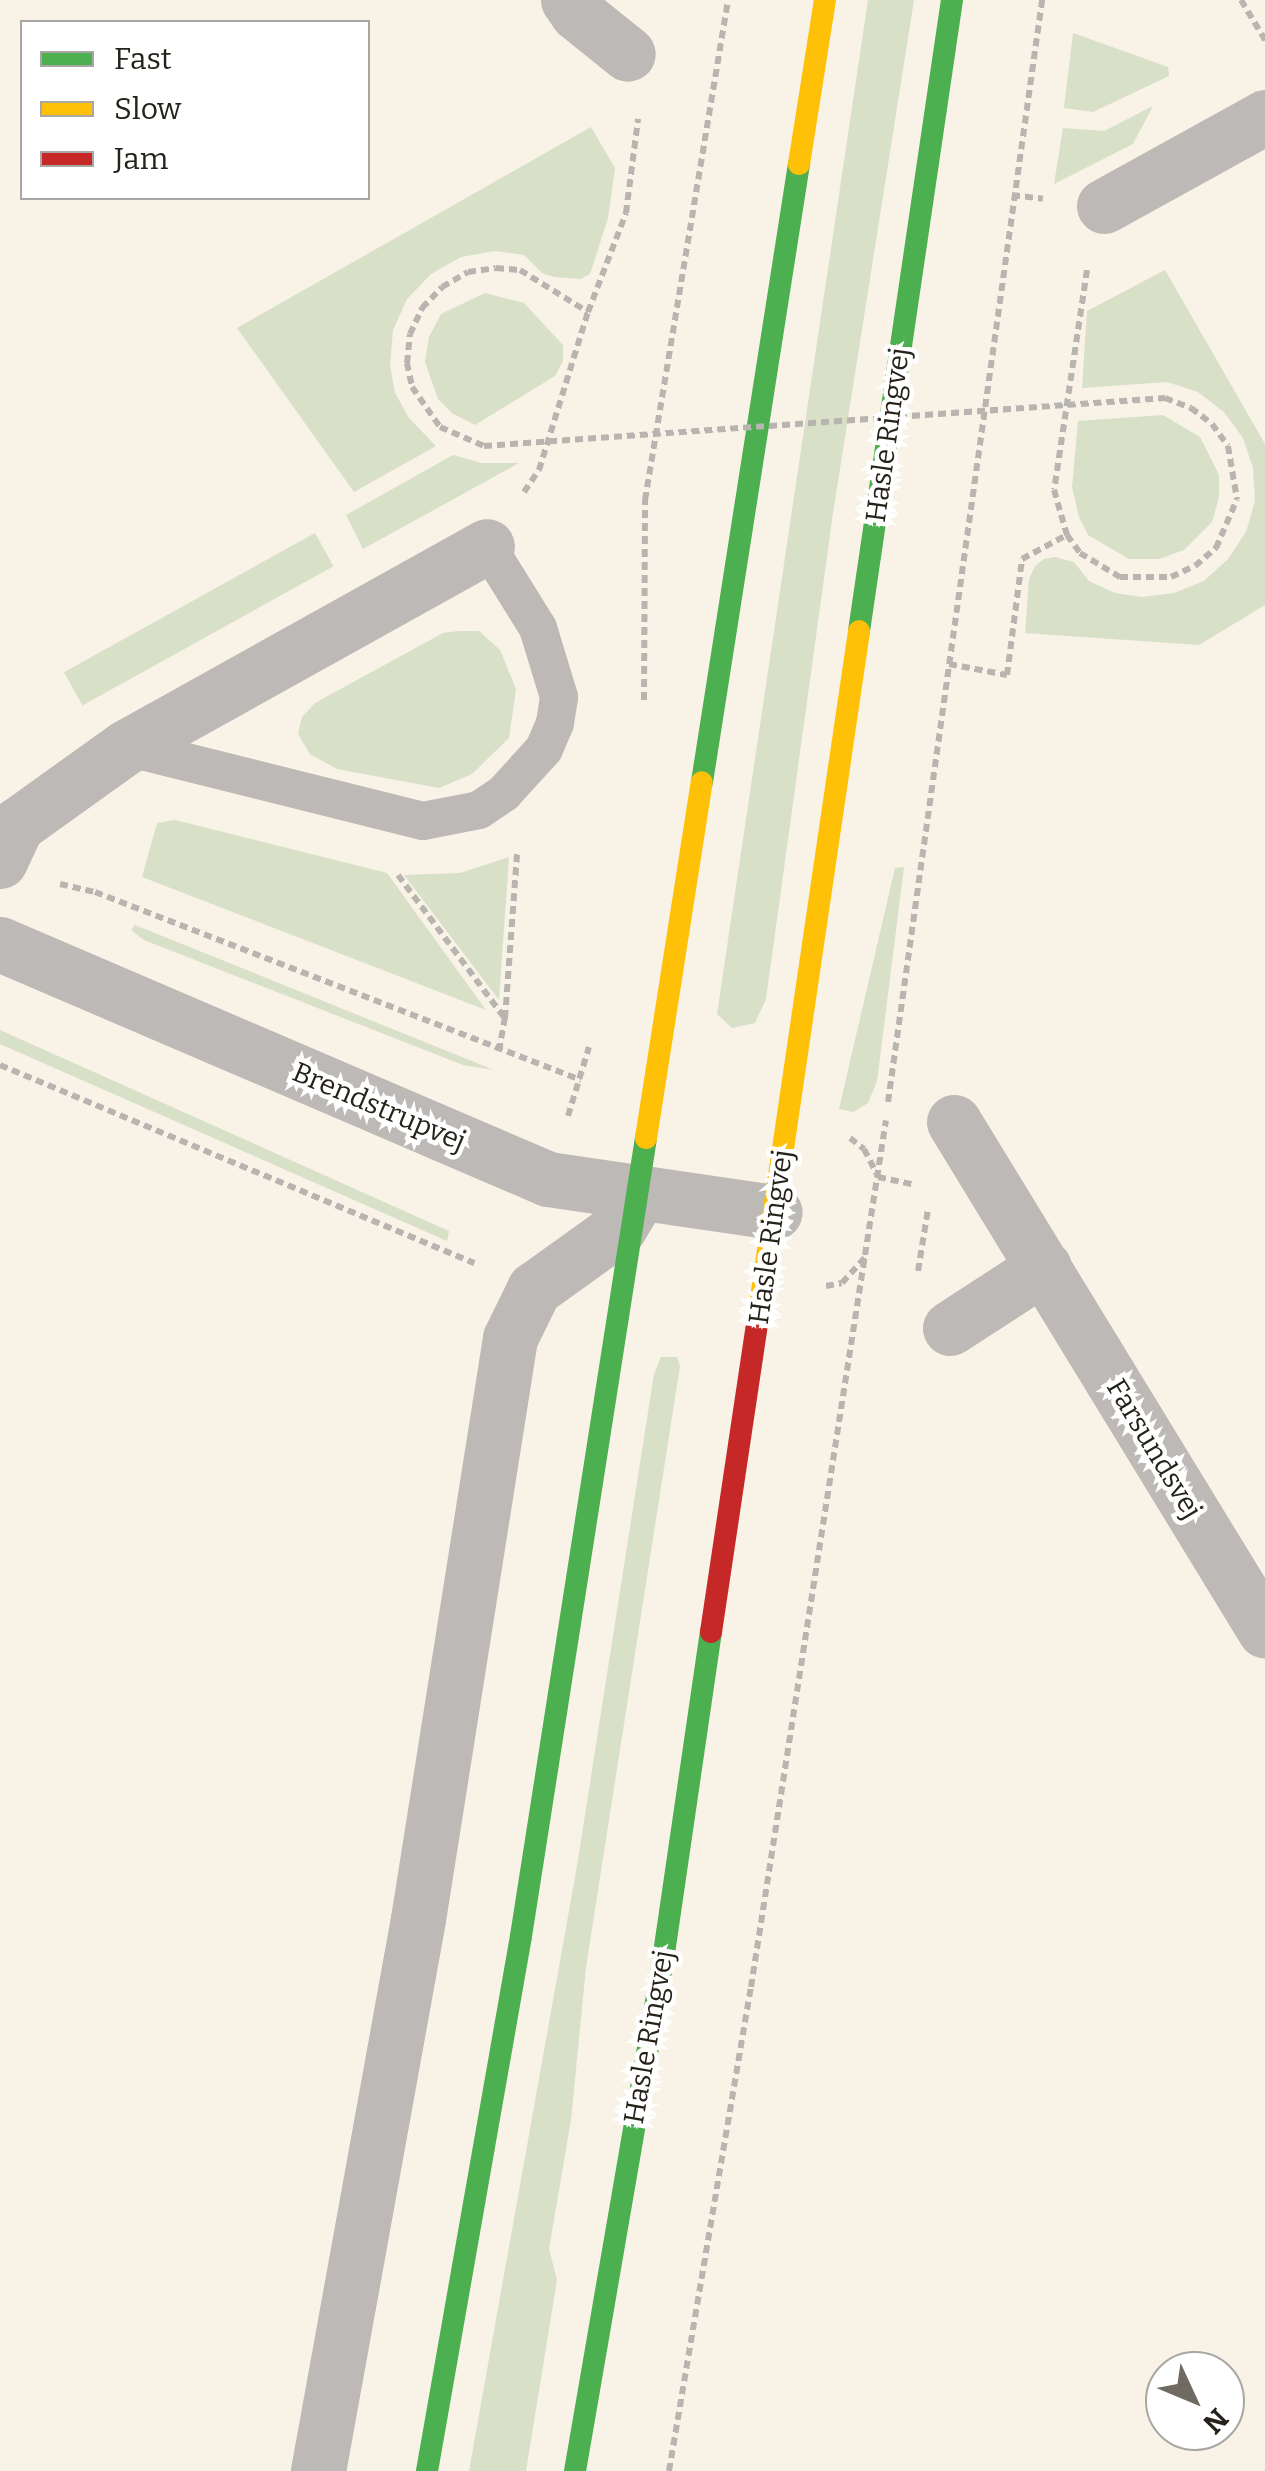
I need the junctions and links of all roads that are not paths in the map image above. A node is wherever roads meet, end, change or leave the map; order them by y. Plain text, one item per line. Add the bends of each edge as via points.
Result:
1 (568, 0) edge
2 (825, 0) edge
3 (952, 0) edge
4 (628, 54) dead end
5 (1265, 117) edge
6 (1104, 206) road end
7 (486, 546) joint
8 (126, 747) junction
9 (0, 861) edge
10 (0, 944) edge
11 (954, 1122) dead end
12 (640, 1193) junction
13 (775, 1212) junction
14 (1044, 1267) junction
15 (950, 1328) road end
16 (1265, 1631) edge
17 (318, 2471) edge
18 (426, 2471) edge
19 (575, 2471) edge

1 - 4 street
2 - 12 main road
3 - 13 main road, Hasle Ringvej
5 - 6 street
7 - 8 street
7 - 8 lane via 538,628 559,697 544,750 504,794 451,819 424,822
8 - 9 street via 17,825
10 - 12 street, Brendstrupvej via 548,1180
11 - 14 street, Farsundsvej
12 - 13 street, Brendstrupvej
12 - 17 street via 620,1228 534,1289 510,1338 418,1918
12 - 18 main road via 521,1936
13 - 19 main road, Hasle Ringvej via 662,1967
14 - 15 street
14 - 16 street, Farsundsvej

